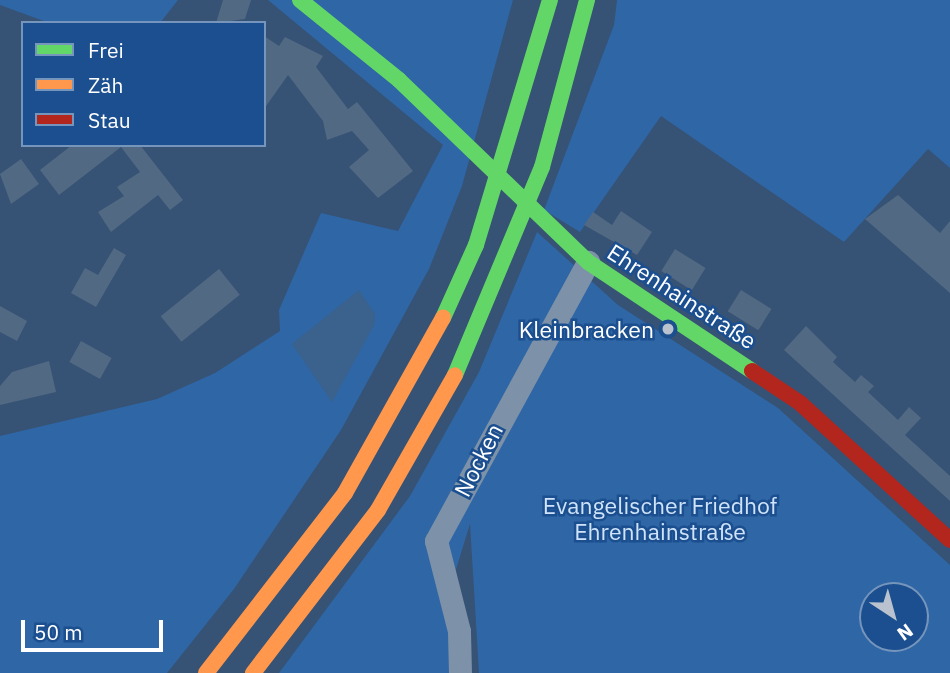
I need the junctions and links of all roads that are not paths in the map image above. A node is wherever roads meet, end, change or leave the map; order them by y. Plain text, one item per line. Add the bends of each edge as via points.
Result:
1 (300, 0) edge
2 (550, 0) edge
3 (587, 0) edge
4 (588, 262) junction
5 (950, 540) edge
6 (206, 673) edge
7 (253, 673) edge
8 (460, 673) edge

1 - 4 main road, Ehrenhainstraße via 343,30
2 - 6 main road via 480,232 433,341 345,493
3 - 7 main road via 542,167 466,356 378,510
4 - 5 main road, Ehrenhainstraße via 800,403
4 - 8 street, Nocken via 436,541 460,631

